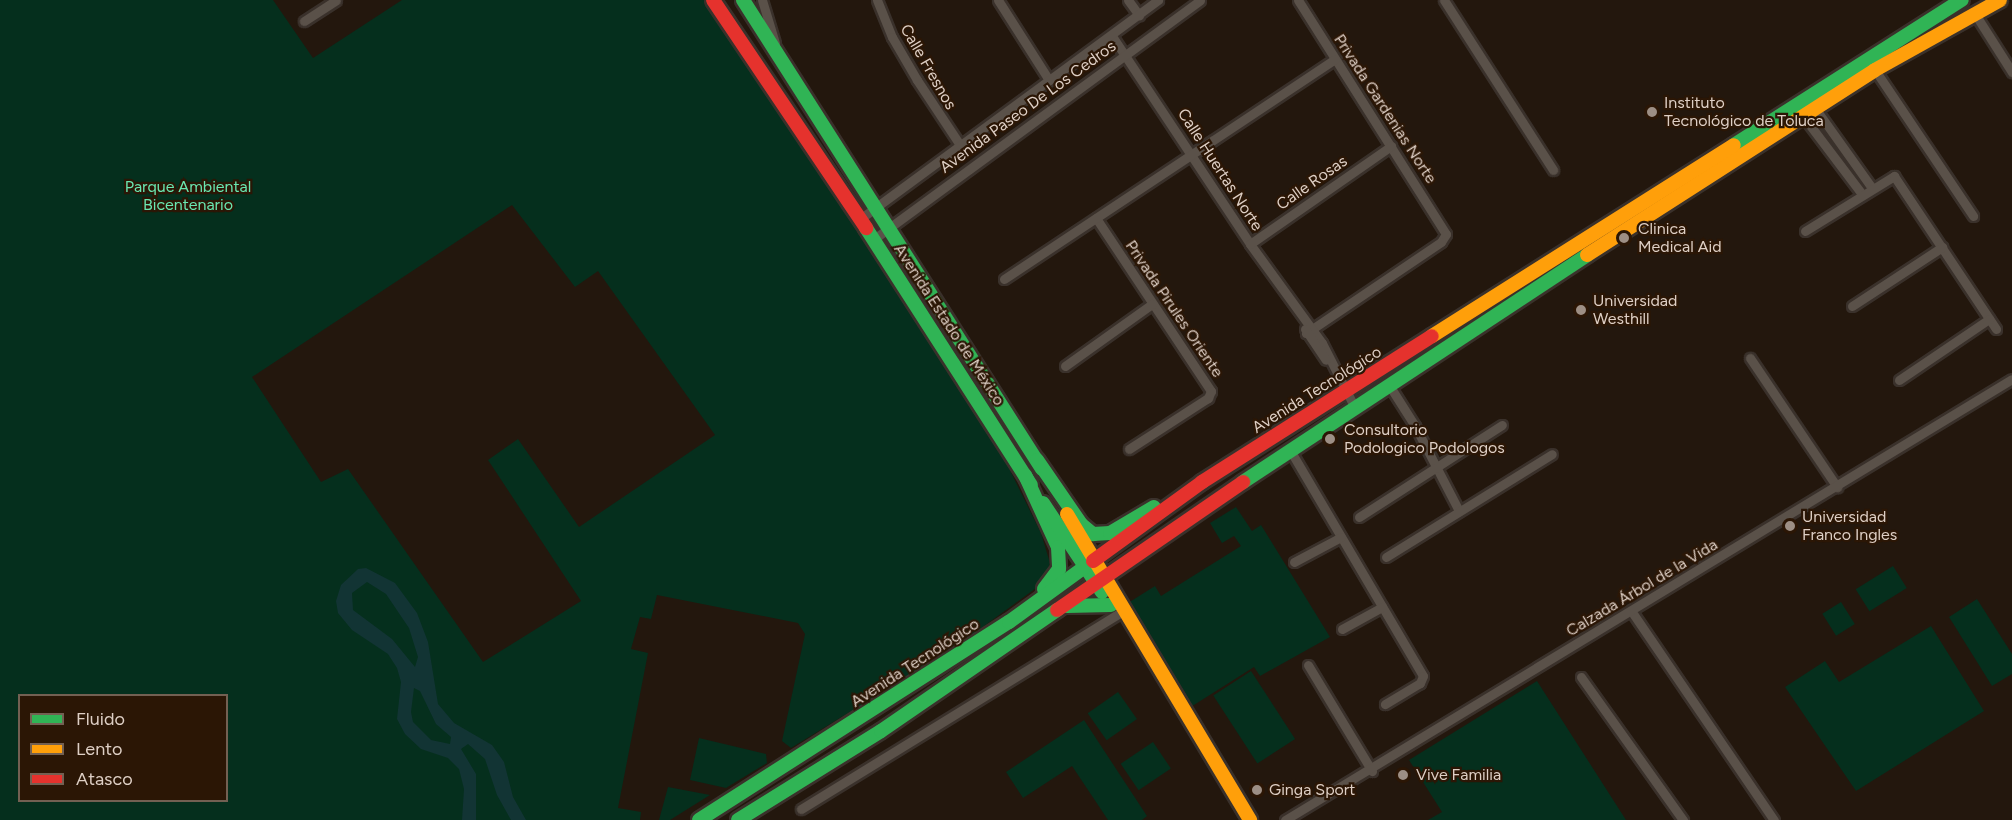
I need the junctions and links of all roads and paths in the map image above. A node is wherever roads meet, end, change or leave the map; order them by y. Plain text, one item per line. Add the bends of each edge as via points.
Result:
1 (314, 0) edge
2 (336, 0) edge
3 (713, 0) edge
4 (743, 0) edge
5 (762, 0) edge
6 (877, 0) edge
7 (998, 0) edge
8 (1128, 0) edge
9 (1158, 0) edge
10 (1200, 0) edge
11 (1298, 0) edge
12 (1444, 0) edge
13 (1962, 0) edge
14 (2000, 0) edge
15 (321, 10) junction
16 (1975, 14) junction
17 (1139, 15) junction
18 (304, 21) dead end
19 (1112, 36) junction
20 (1126, 55) junction
21 (780, 57) junction
22 (1335, 59) junction
23 (1875, 70) junction
24 (2012, 72) edge
25 (1049, 80) junction
26 (1819, 113) junction
27 (1807, 122) junction
28 (827, 129) junction
29 (806, 137) junction
30 (960, 145) junction
31 (1391, 146) junction
32 (840, 149) junction
33 (1192, 155) junction
34 (819, 157) junction
35 (1855, 164) junction
36 (1553, 170) dead end
37 (1846, 172) junction
38 (1872, 188) junction
39 (1862, 194) junction
40 (878, 207) junction
41 (1973, 216) dead end
42 (1096, 218) junction
43 (861, 219) junction
44 (891, 227) junction
45 (1805, 231) dead end
46 (874, 238) junction
47 (1251, 244) junction
48 (1942, 247) junction
49 (1004, 279) dead end
50 (1152, 304) junction
51 (1852, 306) dead end
52 (1989, 319) junction
53 (1996, 329) dead end
54 (1309, 331) junction
55 (1750, 358) dead end
56 (1065, 366) dead end
57 (2012, 379) edge
58 (1899, 380) dead end
59 (1389, 385) junction
60 (1345, 392) junction
61 (1355, 408) junction
62 (1502, 425) dead end
63 (1129, 449) dead end
64 (1290, 450) junction
65 (1552, 454) dead end
66 (1037, 460) junction
67 (1435, 468) junction
68 (1025, 475) junction
69 (1202, 482) junction
70 (1837, 487) junction
71 (1459, 511) junction
72 (1359, 517) dead end
73 (1341, 537) junction
74 (1386, 557) dead end
75 (1294, 562) dead end
76 (1089, 564) junction
77 (1101, 582) junction
78 (1067, 606) junction
79 (1382, 607) junction
80 (1117, 610) junction
81 (1632, 612) junction
82 (1010, 621) junction
83 (1342, 629) dead end
84 (1308, 665) dead end
85 (1581, 677) dead end
86 (1385, 704) dead end
87 (1372, 771) junction
88 (801, 809) dead end
89 (699, 820) edge
90 (738, 820) edge
91 (1250, 820) edge
92 (1285, 820) edge
93 (1683, 820) edge
94 (1774, 820) edge

1 - 15 street
2 - 15 street
3 - 29 main road, Avenida Estado de México
4 - 21 main road, Avenida Estado de México
5 - 21 street
6 - 30 street, Calle Fresnos via 892,37
7 - 25 street
8 - 17 street
9 - 17 street, Avenida Paseo De Los Cedros
10 - 20 street, Avenida Paseo De Los Cedros
11 - 22 street, Privada Gardenias Norte
12 - 36 street
13 - 60 main road, Avenida Tecnológico
14 - 16 main road, Avenida Tecnológico
15 - 18 street
16 - 23 main road, Avenida Tecnológico
16 - 24 street
17 - 19 street, Avenida Paseo De Los Cedros
19 - 20 street, Calle Huertas Norte
19 - 25 street, Avenida Paseo De Los Cedros
20 - 33 street, Calle Huertas Norte
20 - 44 street, Avenida Paseo De Los Cedros
21 - 28 main road, Avenida Estado de México
22 - 31 street, Privada Gardenias Norte
22 - 33 street
23 - 26 main road, Avenida Tecnológico
23 - 41 street
25 - 30 street, Avenida Paseo De Los Cedros
26 - 27 main road, Avenida Tecnológico
26 - 35 street
27 - 37 street
27 - 59 main road, Avenida Tecnológico
28 - 29 main road via 815,138
28 - 32 main road, Avenida Estado de México
29 - 34 main road, Avenida Estado de México
30 - 40 street, Avenida Paseo De Los Cedros
31 - 47 street, Calle Rosas
31 - 54 street, Privada Gardenias Norte via 1446,234 1441,242
32 - 34 main road
32 - 40 main road, Avenida Estado de México
33 - 42 street
33 - 47 street, Calle Huertas Norte
34 - 43 main road, Avenida Estado de México
35 - 37 street
35 - 38 street
37 - 39 street
38 - 39 street
38 - 48 street via 1892,176
39 - 45 street
40 - 43 street, Avenida Paseo De Los Cedros
40 - 44 main road, Avenida Estado de México
42 - 49 street
42 - 50 street, Privada Pirules Oriente
43 - 46 main road, Avenida Estado de México
44 - 46 street, Avenida Paseo De Los Cedros
44 - 66 main road, Avenida Estado de México
46 - 68 main road, Avenida Estado de México
47 - 54 street, Calle Huertas Norte
48 - 51 street
48 - 52 street
50 - 56 street
50 - 63 street, Privada Pirules Oriente via 1211,393
52 - 53 street
52 - 58 street
54 - 60 street, Calle Huertas Norte
55 - 70 street
57 - 70 street, Calzada Árbol de la Vida
59 - 61 main road, Avenida Tecnológico
59 - 67 street
60 - 61 street, Calle Huertas Norte
60 - 69 main road, Avenida Tecnológico
61 - 64 main road, Avenida Tecnológico
62 - 67 street
64 - 73 street
64 - 77 main road, Avenida Tecnológico
65 - 71 street
66 - 69 main road via 1081,524 1098,536
66 - 76 main road, Avenida Estado de México
67 - 71 street
67 - 72 street
68 - 76 main road, Avenida Estado de México
68 - 82 main road via 1055,536 1060,558 1056,575
69 - 76 main road, Avenida Tecnológico
70 - 81 street, Calzada Árbol de la Vida
71 - 74 street
73 - 75 street
73 - 79 street
76 - 77 main road, Avenida Estado de México
76 - 82 main road, Avenida Tecnológico
77 - 78 main road, Avenida Tecnológico
77 - 80 main road, Avenida Estado de México
78 - 80 main road
78 - 90 main road, Avenida Tecnológico via 882,731
79 - 83 street
79 - 86 street via 1424,676 1419,684
80 - 88 street
80 - 91 main road, Avenida Estado de México
81 - 87 street, Calzada Árbol de la Vida
81 - 94 street
82 - 89 main road, Avenida Tecnológico
84 - 87 street
85 - 93 street
87 - 92 street, Calzada Árbol de la Vida

